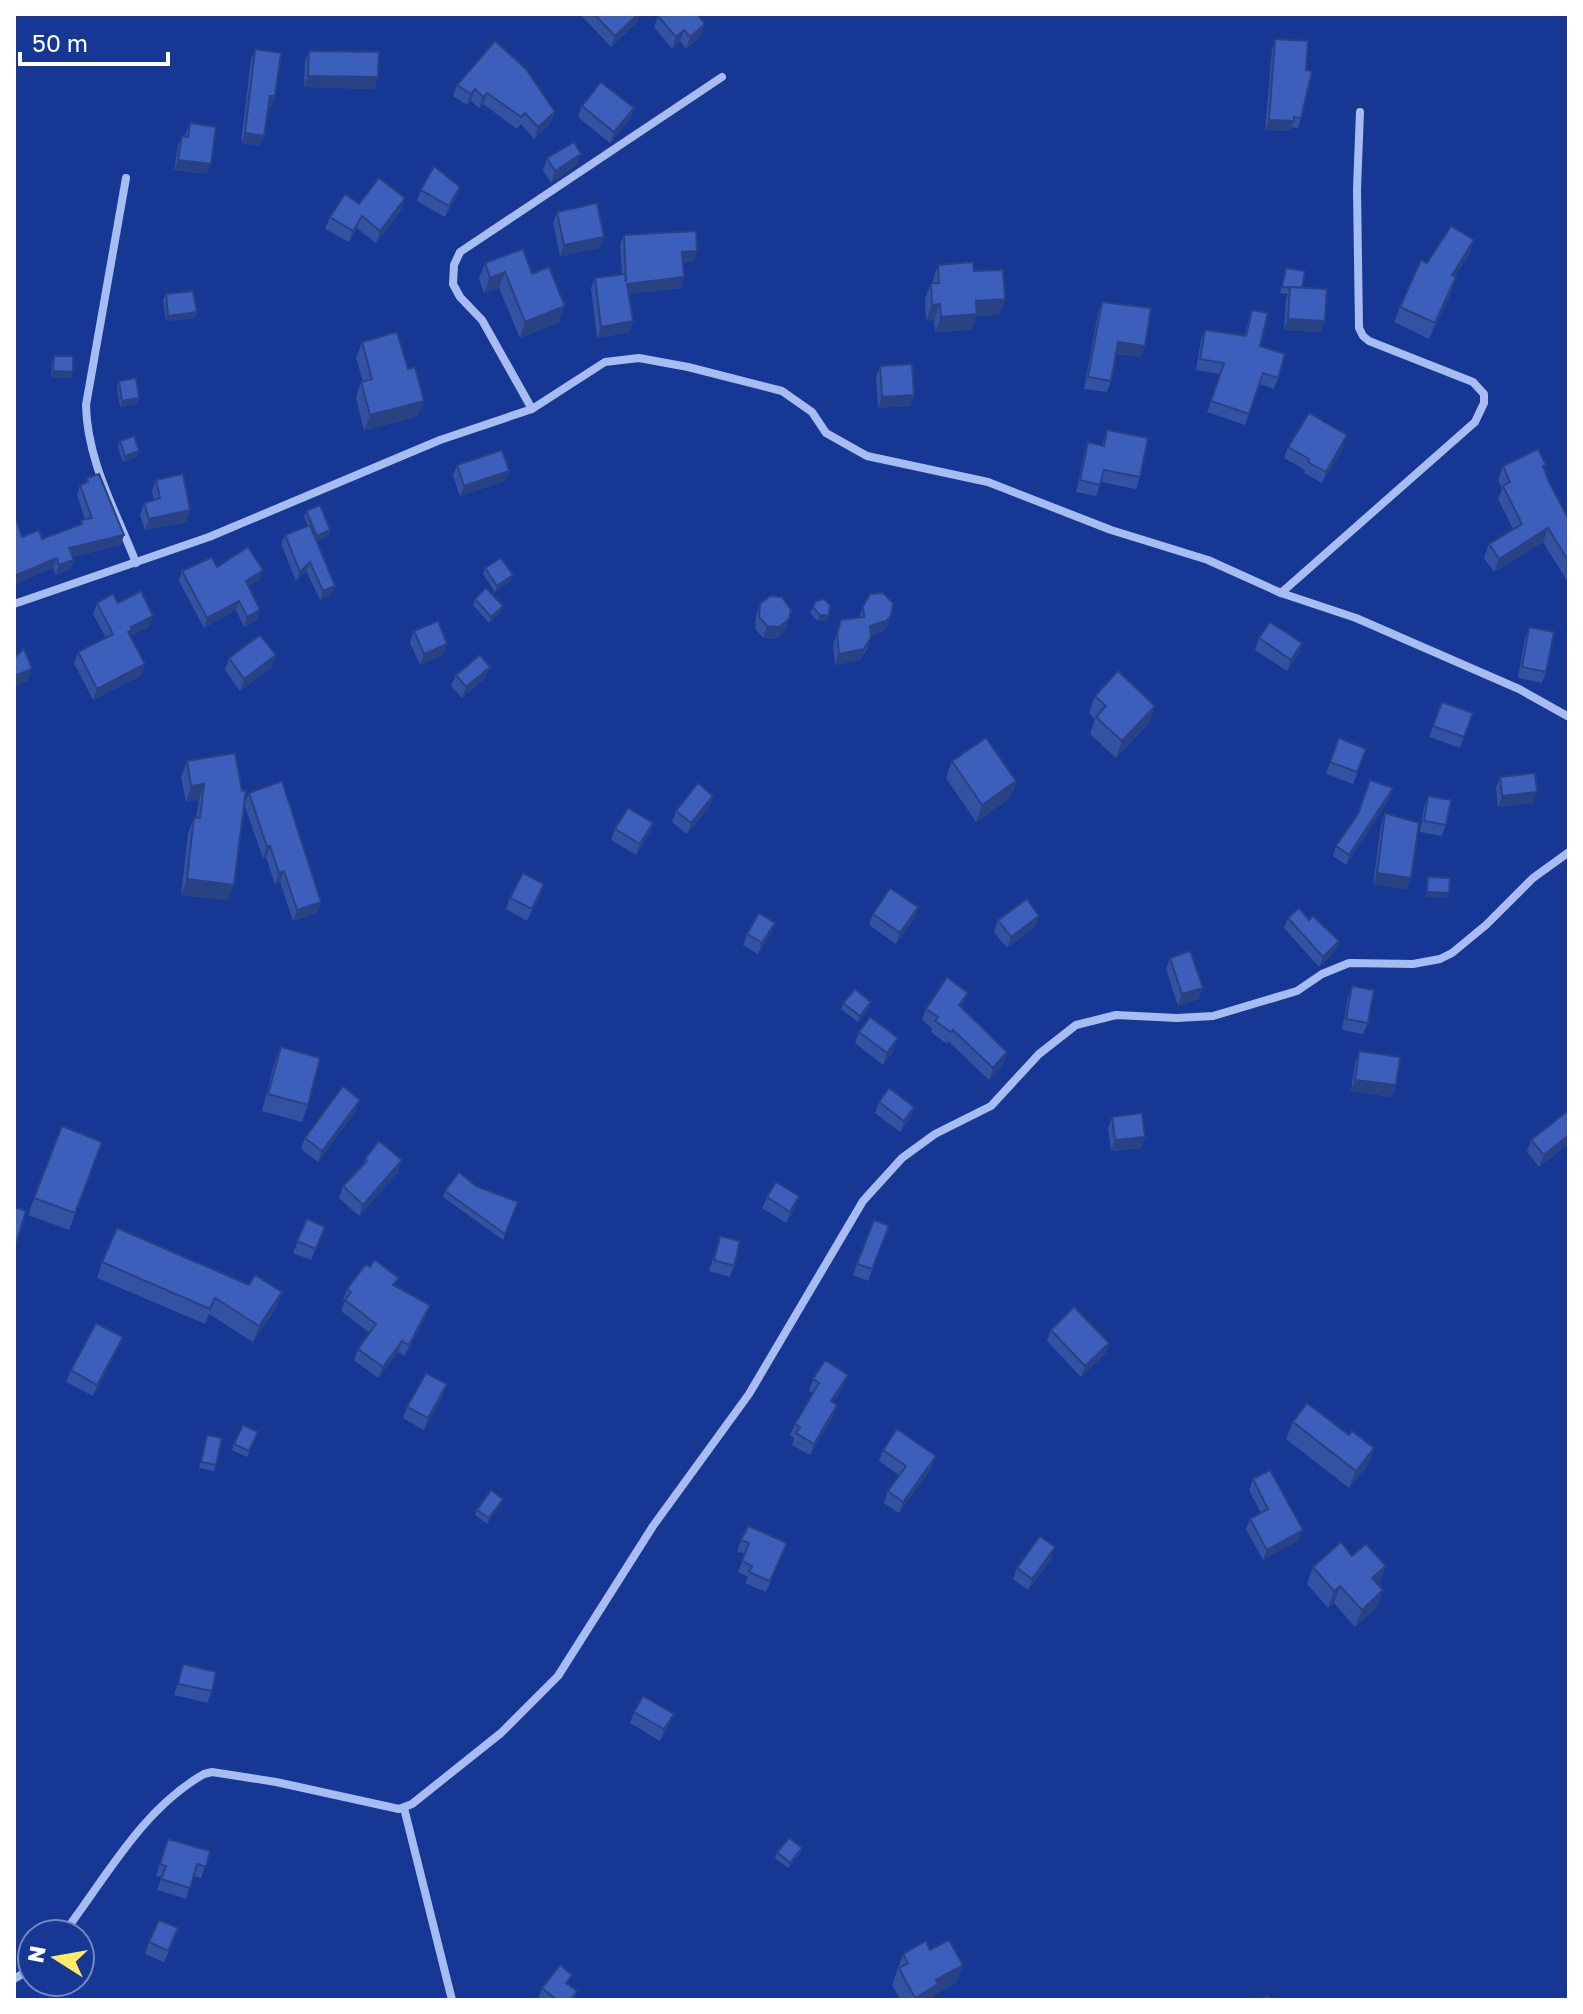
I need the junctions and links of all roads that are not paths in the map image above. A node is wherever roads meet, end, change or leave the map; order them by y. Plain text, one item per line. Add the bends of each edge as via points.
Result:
1 (722, 77) dead end
2 (1360, 112) dead end
3 (126, 178) dead end
4 (532, 409) junction
5 (136, 563) junction
6 (1281, 593) junction
7 (14, 604) edge
8 (1569, 717) edge
9 (1569, 852) edge
10 (404, 1808) junction
11 (75, 1918) edge
12 (452, 2000) edge

1 - 4 street via 460,252 453,284 482,320
2 - 6 street via 1359,328 1369,341 1473,382 1484,394 1484,403 1475,422
3 - 5 street via 86,405 97,468
4 - 5 street via 440,440
4 - 6 street via 605,362 639,358 702,370 782,391 812,412 826,433 867,456 988,482 1111,530 1208,560
5 - 7 street
6 - 8 street via 1356,618 1519,689
9 - 10 street via 1440,959 1349,963 1297,991 1213,1016 1116,1015 1076,1025 1039,1054 991,1106 935,1134 902,1158 863,1201 749,1394 653,1526 558,1676 501,1733
10 - 11 street via 276,1782 204,1774 137,1834
10 - 12 street

